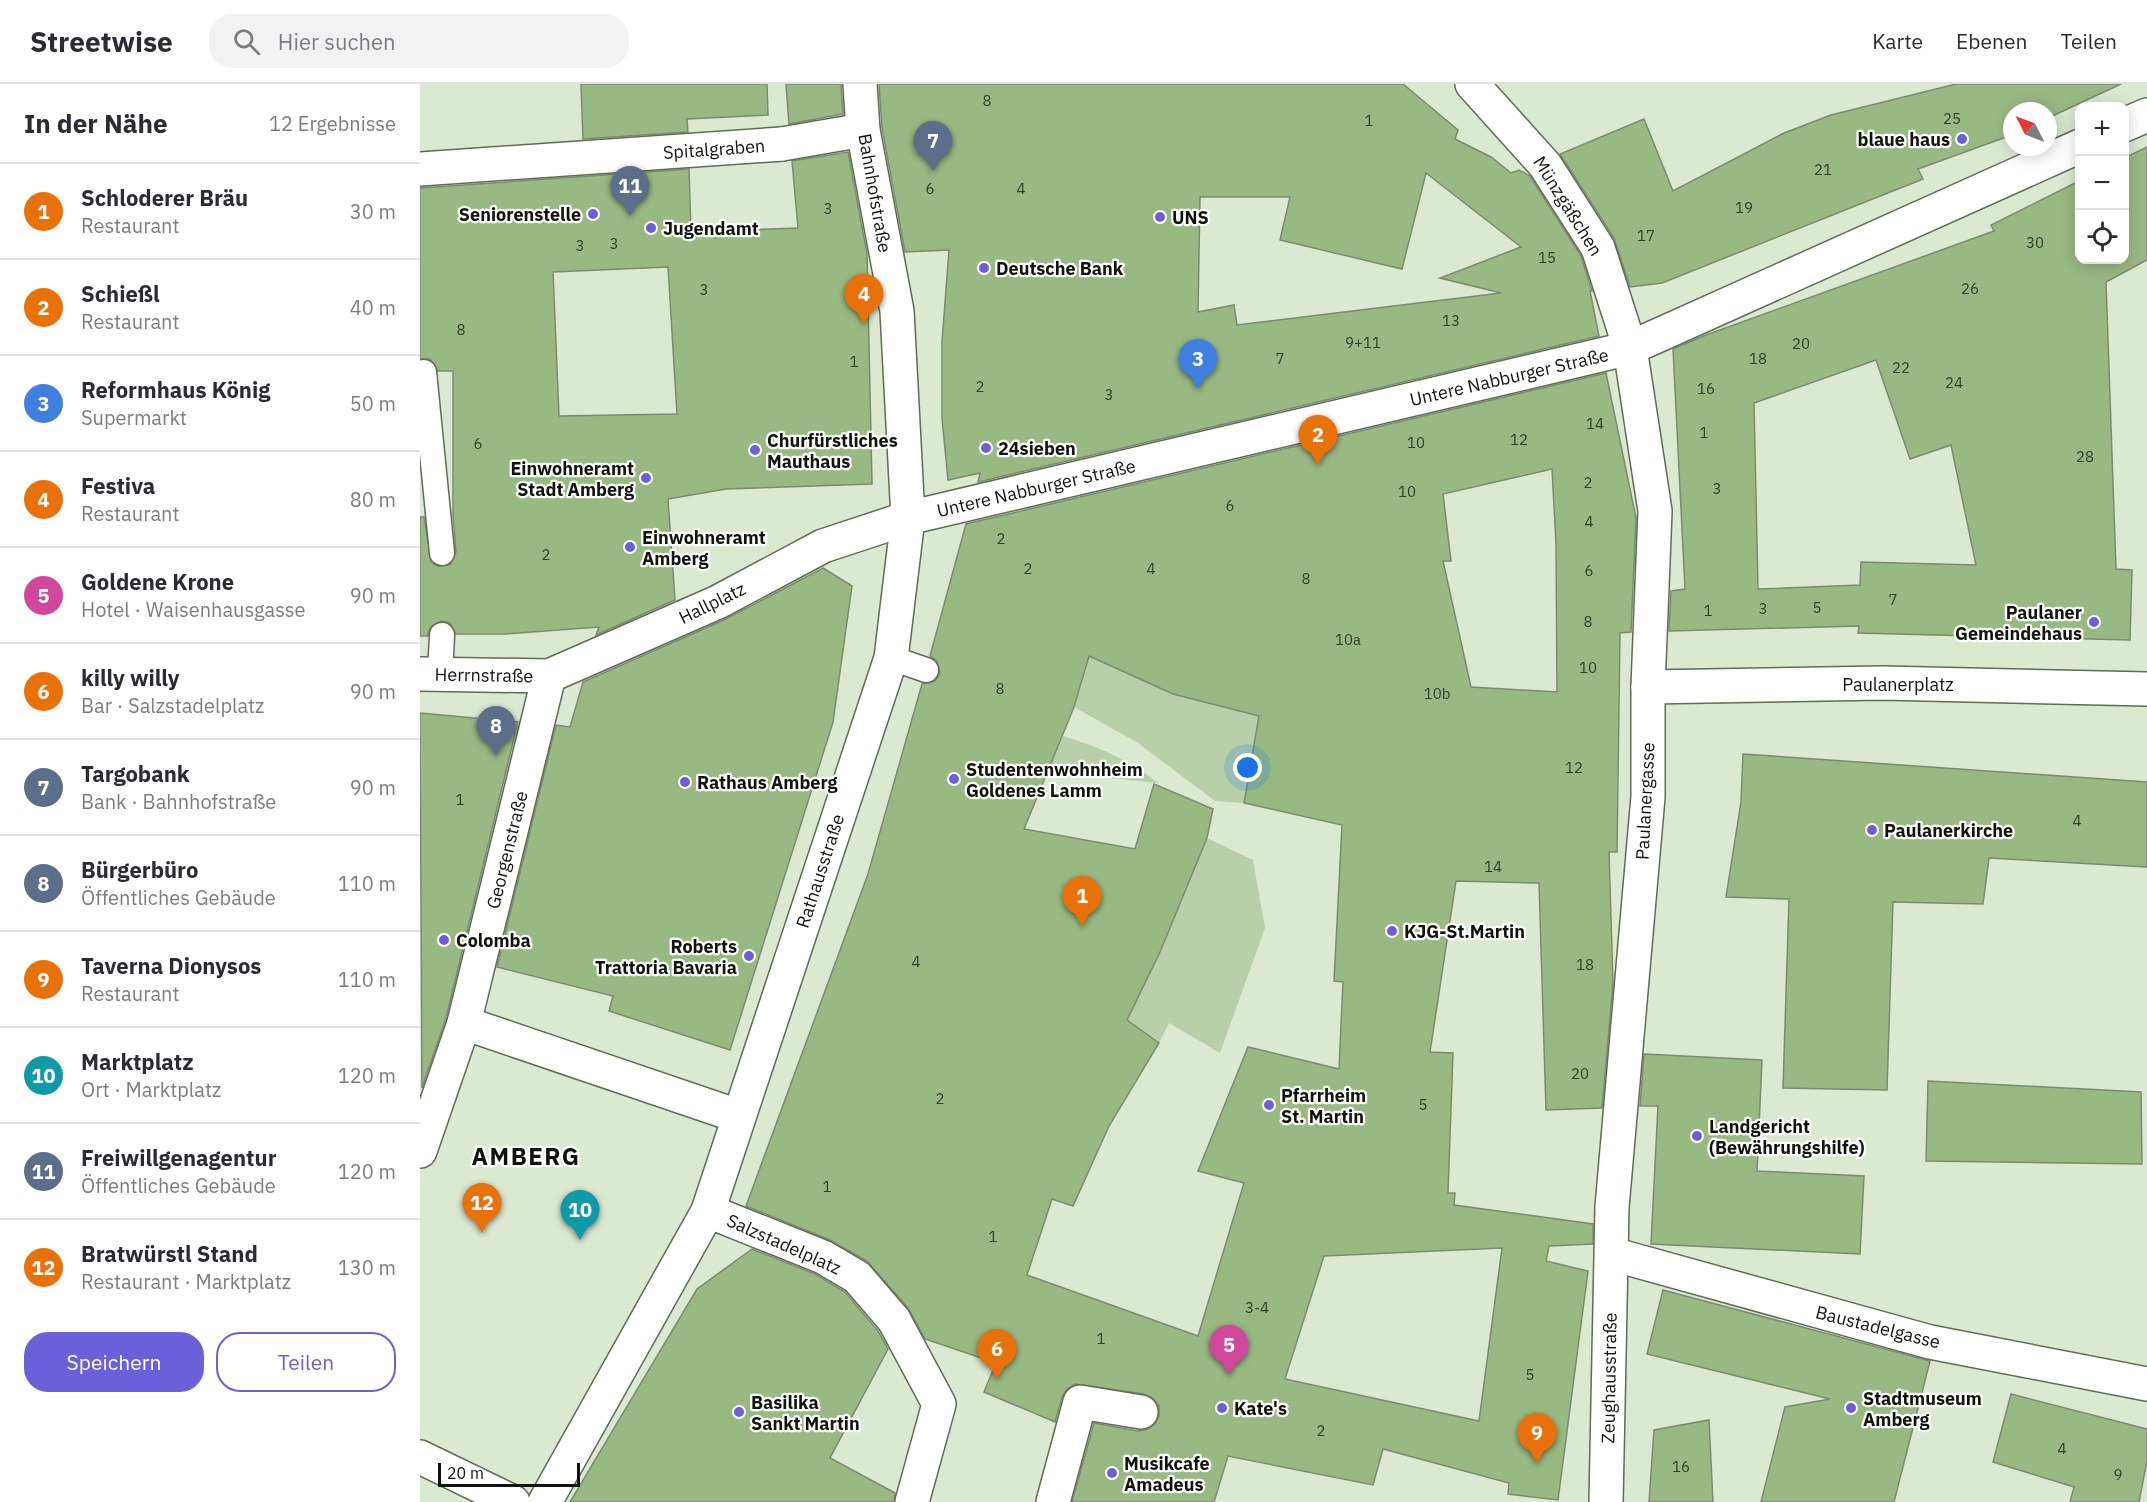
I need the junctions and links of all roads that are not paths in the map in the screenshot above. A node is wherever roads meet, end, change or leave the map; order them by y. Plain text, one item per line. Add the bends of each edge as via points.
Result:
1 (860, 84) edge
2 (1472, 84) edge
3 (2147, 115) edge
4 (2129, 123) edge
5 (862, 130) junction
6 (2075, 148) edge
7 (420, 169) edge
8 (1630, 348) junction
9 (424, 372) dead end
10 (908, 518) junction
11 (442, 553) dead end
12 (442, 635) dead end
13 (891, 658) junction
14 (926, 670) dead end
15 (430, 674) edge
16 (549, 676) junction
17 (1648, 687) junction
18 (2147, 688) edge
19 (464, 1023) junction
20 (738, 1116) junction
21 (420, 1151) edge
22 (708, 1211) junction
23 (1612, 1254) junction
24 (2147, 1384) edge
25 (1141, 1412) dead end
26 (420, 1457) edge
27 (513, 1502) edge
28 (546, 1502) edge
29 (912, 1502) edge
30 (1053, 1502) edge
31 (1606, 1502) edge

1 - 5 street, Bahnhofstraße
2 - 8 street, Münzgäßchen via 1545,165 1598,248
3 - 4 street
5 - 7 street, Spitalgraben via 782,144
5 - 10 street, Bahnhofstraße via 897,311
6 - 8 street, Untere Nabburger Straße
8 - 10 street, Untere Nabburger Straße
8 - 17 street, Paulanergasse via 1655,511
9 - 11 lane
10 - 13 street, Rathausstraße
10 - 16 street, Hallplatz via 823,546 718,602
12 - 15 lane
13 - 14 lane
13 - 20 street, Rathausstraße
15 - 16 street, Herrnstraße
16 - 19 street, Georgenstraße
17 - 18 street, Paulanerplatz via 1883,683
17 - 23 street, Paulanergasse via 1648,797 1613,1195
19 - 20 street
19 - 21 street, Georgenstraße
20 - 22 street, Rathausstraße
22 - 28 street, Rathausstraße
22 - 29 street, Salzstadelplatz via 823,1257 857,1277 894,1320 939,1404
23 - 24 street, Baustadelgasse via 1930,1342
23 - 31 street, Zeughausstraße
25 - 30 street via 1080,1401
26 - 27 street

